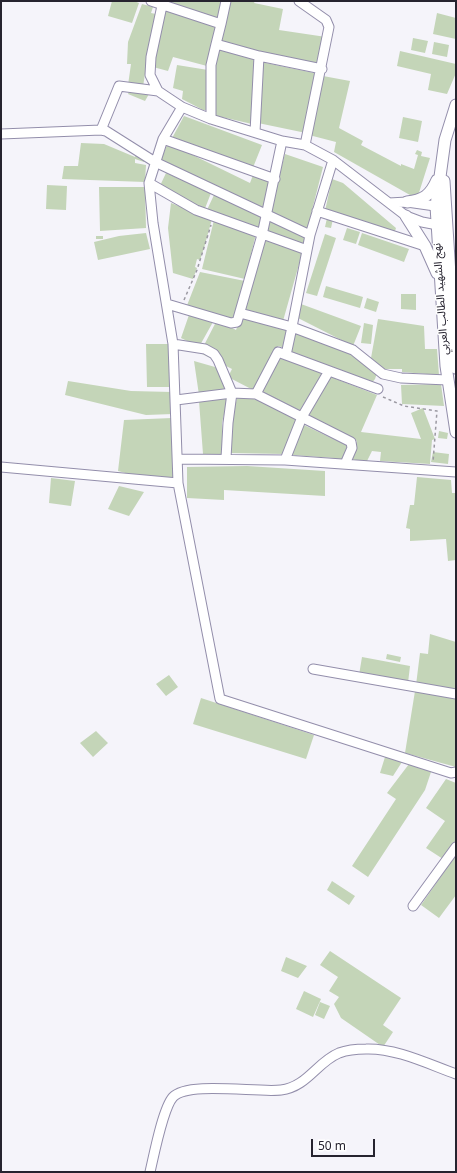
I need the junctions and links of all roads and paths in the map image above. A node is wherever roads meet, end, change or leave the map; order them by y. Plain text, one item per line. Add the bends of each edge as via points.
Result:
1 (151, 1) edge
2 (226, 1) edge
3 (299, 1) edge
4 (163, 3) edge
5 (221, 24) junction
6 (216, 44) junction
7 (259, 56) junction
8 (322, 69) junction
9 (158, 91) junction
10 (456, 105) edge
11 (182, 107) junction
12 (211, 119) junction
13 (101, 130) junction
14 (255, 132) junction
15 (1, 134) edge
16 (163, 139) junction
17 (282, 141) junction
18 (305, 146) junction
19 (333, 160) junction
20 (155, 162) junction
21 (442, 170) junction
22 (275, 180) junction
23 (149, 183) junction
24 (407, 202) junction
25 (389, 203) junction
26 (440, 207) junction
27 (317, 211) junction
28 (267, 215) junction
29 (406, 216) junction
30 (214, 217) junction
31 (441, 226) junction
32 (310, 234) junction
33 (262, 235) junction
34 (425, 246) junction
35 (307, 250) junction
36 (440, 279) junction
37 (167, 304) junction
38 (181, 308) junction
39 (240, 313) junction
40 (292, 327) junction
41 (173, 344) junction
42 (452, 344) edge
43 (286, 355) junction
44 (456, 368) edge
45 (329, 371) junction
46 (448, 380) junction
47 (378, 389) joint
48 (232, 393) junction
49 (256, 394) junction
50 (176, 400) junction
51 (302, 417) junction
52 (456, 432) edge
53 (226, 458) junction
54 (178, 459) junction
55 (285, 460) junction
56 (345, 464) junction
57 (1, 467) edge
58 (432, 470) junction
59 (456, 472) edge
60 (178, 483) junction
61 (313, 669) dead end
62 (456, 694) edge
63 (456, 772) edge
64 (456, 847) edge
65 (413, 906) dead end
66 (456, 1074) edge
67 (150, 1172) edge

1 - 4 street
2 - 5 street
3 - 8 street via 328,22
4 - 5 street
4 - 9 street via 151,57 150,75
5 - 6 street
6 - 7 street
6 - 12 street via 211,65
7 - 8 street
7 - 14 street
8 - 18 street
9 - 11 street
9 - 13 street via 120,86
10 - 21 main road, نهج الشهيد الطالب العربي via 445,140
11 - 12 street
11 - 16 street
12 - 14 street
13 - 15 street
13 - 20 street
14 - 17 street
16 - 20 street
16 - 22 street
17 - 18 street
17 - 22 street
18 - 19 street
19 - 25 street
19 - 27 street
20 - 23 street
20 - 28 street
21 - 24 main road via 429,193 420,200
21 - 26 main road, نهج الشهيد الطالب العربي
22 - 28 street
23 - 30 street via 196,210
23 - 37 street via 153,224
24 - 25 street
24 - 26 street
25 - 29 street
26 - 31 main road, نهج الشهيد الطالب العربي
27 - 32 street
27 - 34 street
28 - 32 street
28 - 33 street
29 - 31 street
29 - 34 main road
30 - 33 street
30 - 38 path via 197,270
31 - 36 main road, نهج الشهيد الطالب العربي
31 - 42 main road, نهج الشهيد الطالب العربي
32 - 35 street
33 - 35 street
33 - 39 street
34 - 36 main road
35 - 40 street
36 - 42 main road, نهج الشهيد الطالب العربي
37 - 38 street
37 - 41 street
38 - 39 street via 232,323 237,322
39 - 40 street
40 - 43 street
40 - 46 street via 353,350 384,374 401,378
41 - 48 street via 198,347 214,354
41 - 50 street
42 - 44 main road, نهج الشهيد الطالب العربي
42 - 46 main road, نهج الشهيد الطالب العربي
43 - 45 street
43 - 49 street via 278,352
45 - 47 street
45 - 51 street
46 - 52 main road, نهج الشهيد الطالب العربي
47 - 58 path via 383,398 404,406 437,411
48 - 49 street
48 - 50 street
48 - 53 street
49 - 51 street
50 - 54 street
51 - 55 street
51 - 56 street via 351,442 352,448
53 - 54 street
53 - 55 street
54 - 60 street
55 - 56 street
56 - 58 street
57 - 60 street
58 - 59 street
60 - 63 street via 220,699 451,774
61 - 62 street
64 - 65 street
66 - 67 street via 388,1051 367,1049 339,1053 307,1079 281,1090 183,1091 172,1098 165,1113

